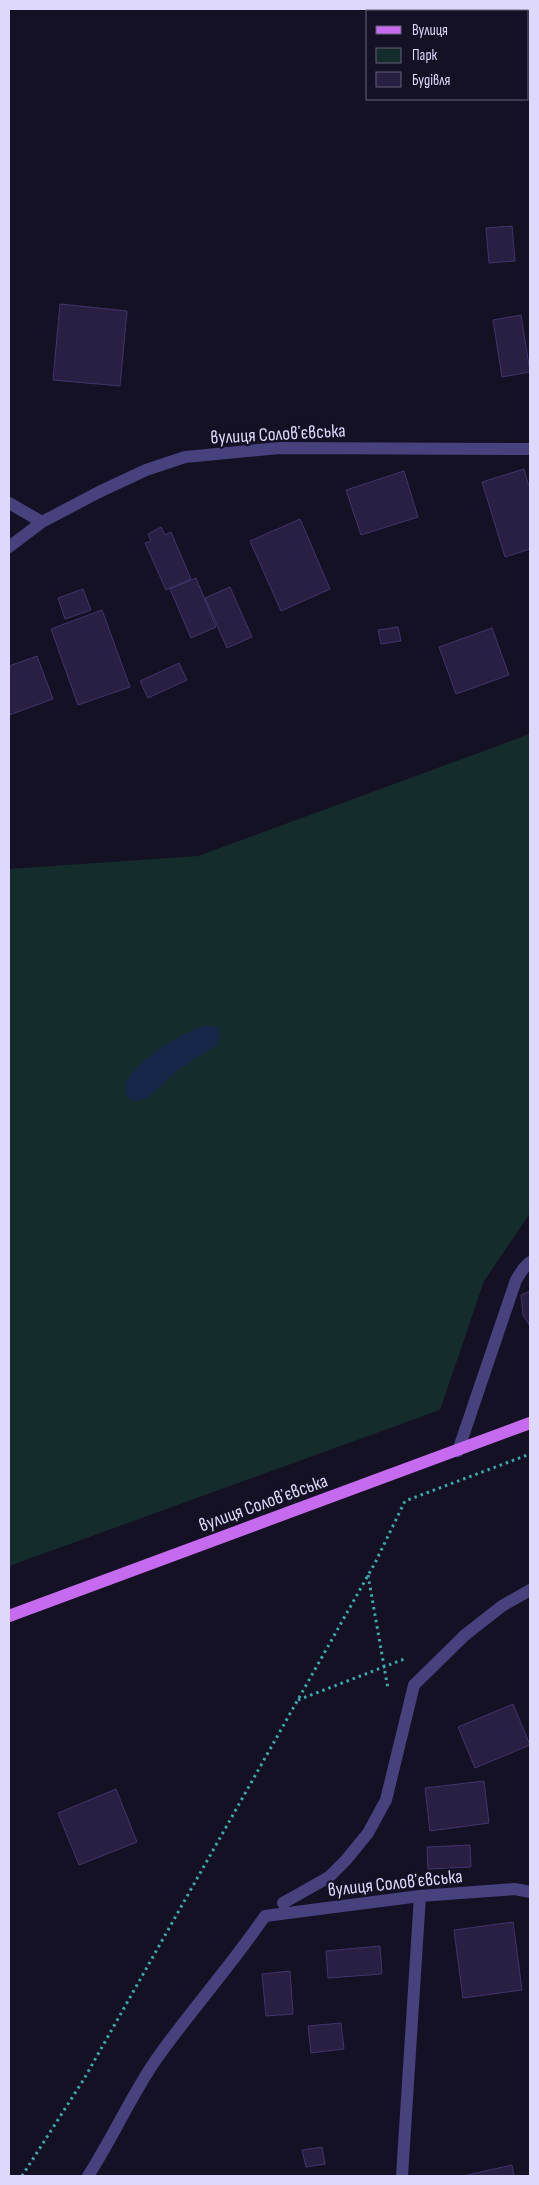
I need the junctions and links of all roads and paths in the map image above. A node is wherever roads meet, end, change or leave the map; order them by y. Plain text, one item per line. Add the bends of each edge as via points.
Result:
1 (530, 449) edge
2 (9, 503) edge
3 (42, 522) junction
4 (9, 547) edge
5 (530, 1262) edge
6 (530, 1423) edge
7 (458, 1451) junction
8 (530, 1454) edge
9 (368, 1575) junction
10 (530, 1590) edge
11 (9, 1616) edge
12 (412, 1656) dead end
13 (385, 1667) junction
14 (389, 1695) dead end
15 (298, 1700) junction
16 (530, 1892) edge
17 (420, 1896) junction
18 (283, 1903) dead end
19 (22, 2176) edge
20 (88, 2176) edge
21 (402, 2176) edge

1 - 3 street, вулиця Соловʼєвська via 278,448 185,457 146,470
2 - 3 street
3 - 4 street, вулиця Соловʼєвська
5 - 7 street via 516,1280
6 - 7 main road, вулиця Соловʼєвська
7 - 11 main road, вулиця Соловʼєвська
8 - 9 path via 405,1501
9 - 13 path
9 - 15 path
10 - 18 street via 502,1606 465,1635 414,1685 386,1800 368,1833 329,1876
12 - 13 path
13 - 14 path
13 - 15 path
15 - 19 path via 84,2080
16 - 17 street, вулиця Соловʼєвська via 515,1889
17 - 20 street, вулиця Соловʼєвська via 265,1916 154,2063
17 - 21 street

